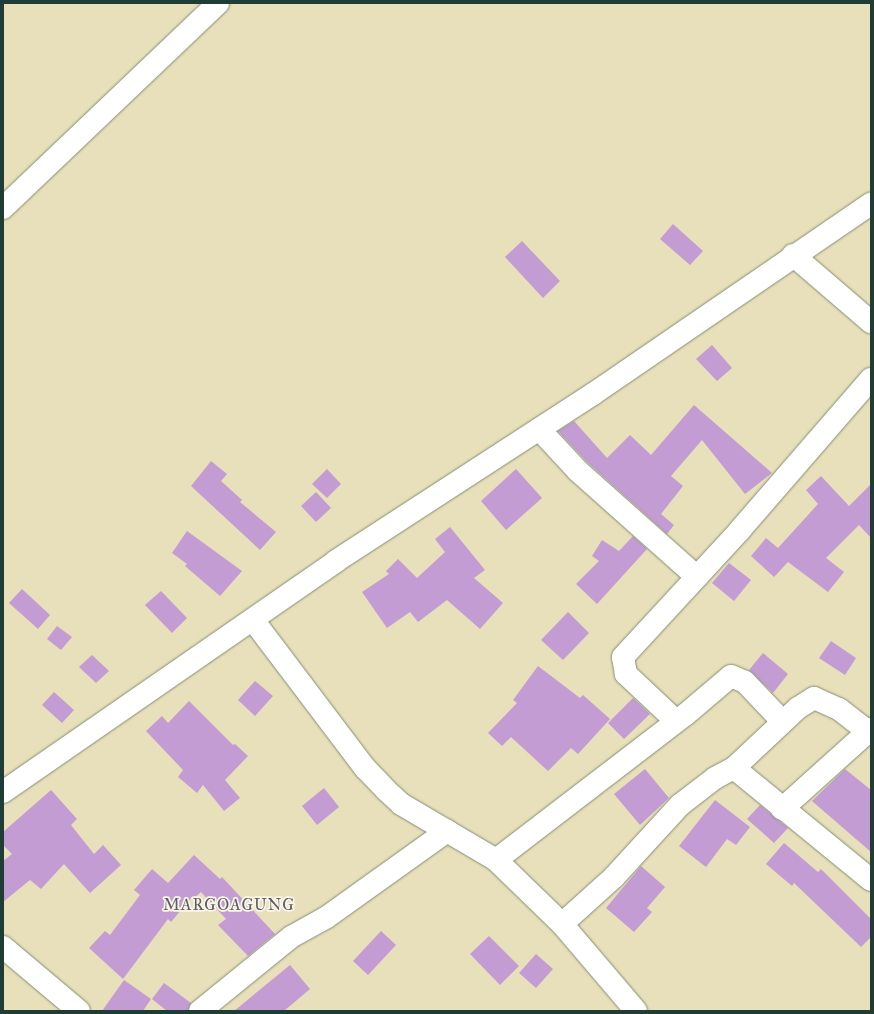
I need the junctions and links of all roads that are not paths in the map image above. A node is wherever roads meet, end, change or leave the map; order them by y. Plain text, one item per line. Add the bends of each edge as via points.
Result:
1 (218, 3) edge
2 (871, 204) edge
3 (3, 208) edge
4 (793, 255) junction
5 (871, 322) edge
6 (871, 379) edge
7 (539, 429) junction
8 (697, 577) junction
9 (253, 620) junction
10 (676, 721) junction
11 (782, 721) junction
12 (870, 730) edge
13 (734, 768) junction
14 (3, 792) edge
15 (782, 809) junction
16 (447, 831) junction
17 (496, 860) junction
18 (871, 880) edge
19 (562, 924) junction
20 (3, 947) edge
21 (79, 1011) edge
22 (200, 1011) edge
23 (636, 1011) edge

1 - 3 street
2 - 4 street
4 - 5 street
4 - 7 street via 659,350
6 - 8 street
7 - 8 street via 578,471
7 - 9 street via 336,561
8 - 10 street via 623,660 626,674
9 - 14 street
9 - 16 street via 365,768 401,804
10 - 11 street via 731,676 745,682
10 - 17 street
11 - 12 street via 814,698 839,709
11 - 13 street
12 - 15 street
13 - 15 street
13 - 19 street via 710,782 680,805 614,876
15 - 18 street
16 - 17 street
16 - 22 street via 327,917 291,937
17 - 19 street
19 - 23 street
20 - 21 street

